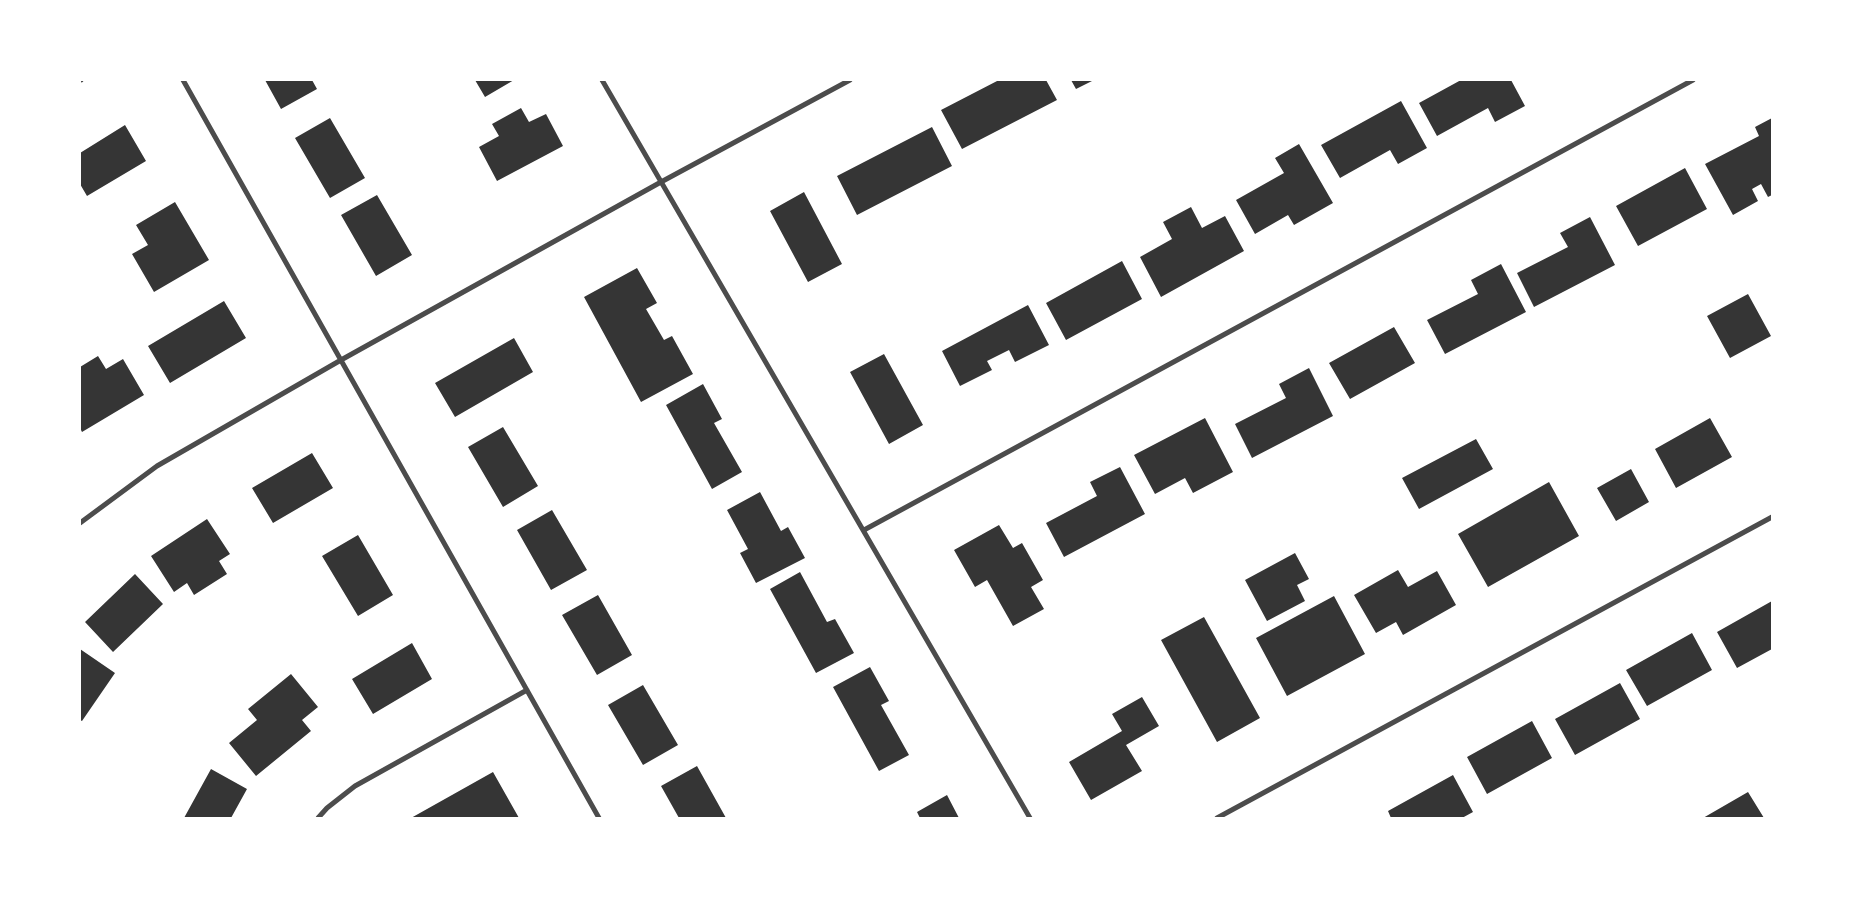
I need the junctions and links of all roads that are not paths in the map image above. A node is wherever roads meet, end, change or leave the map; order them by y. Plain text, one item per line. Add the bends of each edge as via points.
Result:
1 (183, 80) edge
2 (602, 80) edge
3 (850, 80) edge
4 (1693, 80) edge
5 (661, 182) junction
6 (341, 360) junction
7 (1772, 517) edge
8 (80, 523) edge
9 (864, 530) junction
10 (527, 690) junction
11 (318, 818) edge
12 (599, 818) edge
13 (1030, 818) edge
14 (1217, 818) edge

1 - 6 street
2 - 5 street
3 - 5 street
4 - 9 street
5 - 6 street
5 - 9 street
6 - 8 street via 157,466
6 - 10 street
7 - 14 street
9 - 13 street
10 - 11 street via 355,786
10 - 12 street

